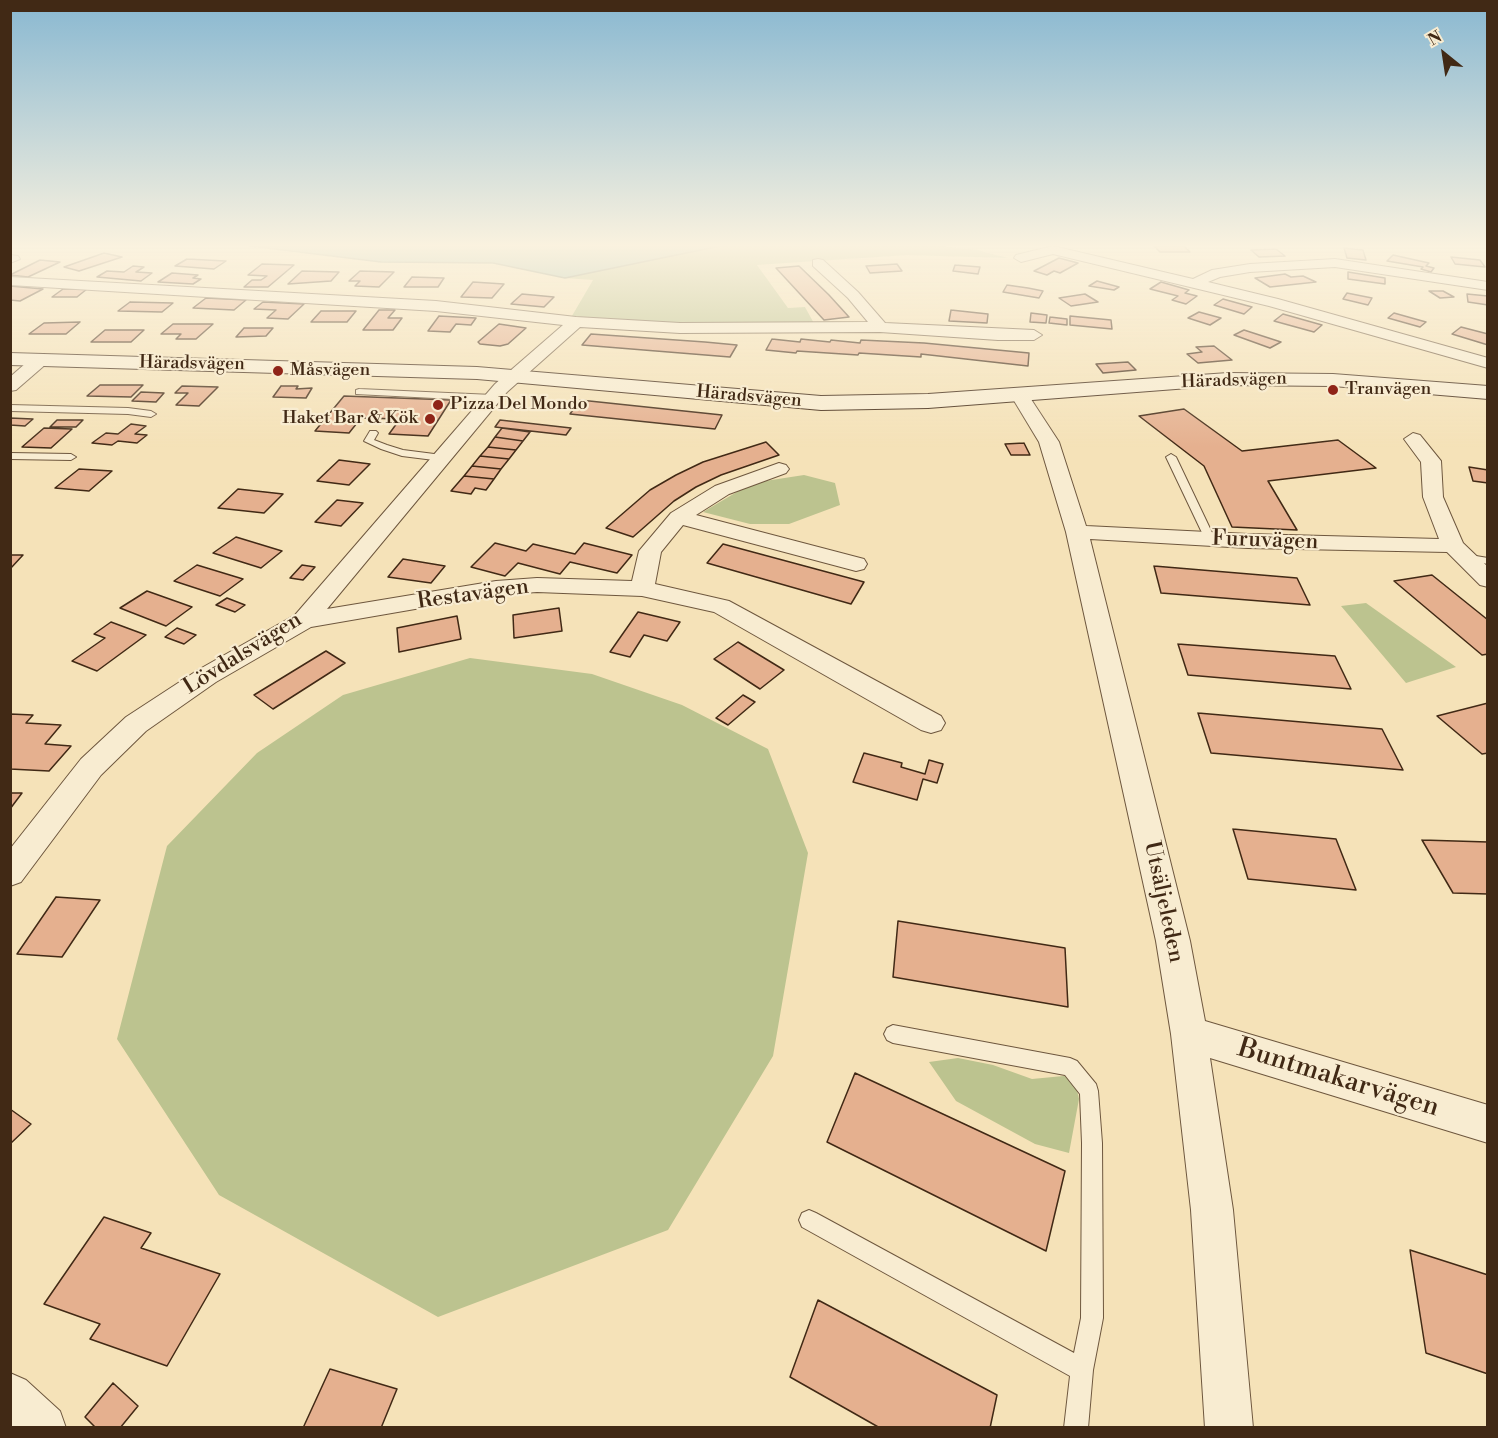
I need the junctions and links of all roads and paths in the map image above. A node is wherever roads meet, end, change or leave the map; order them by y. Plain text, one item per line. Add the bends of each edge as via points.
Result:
1 (498, 313) edge
2 (868, 313) edge
3 (1312, 313) edge
4 (576, 322) junction
5 (880, 327) junction
6 (1034, 335) dead end
7 (10, 359) edge
8 (40, 360) junction
9 (1488, 363) edge
10 (518, 375) junction
11 (10, 386) edge
12 (359, 392) dead end
13 (1488, 393) edge
14 (1019, 394) junction
15 (493, 398) junction
16 (10, 408) edge
17 (152, 414) dead end
18 (373, 433) dead end
19 (1413, 439) dead end
20 (10, 456) edge
21 (71, 457) dead end
22 (1171, 457) dead end
23 (442, 458) junction
24 (779, 469) dead end
25 (678, 517) junction
26 (1077, 532) junction
27 (1210, 539) junction
28 (1459, 551) junction
29 (1488, 561) edge
30 (856, 564) dead end
31 (1488, 580) edge
32 (642, 589) junction
33 (304, 620) junction
34 (931, 723) dead end
35 (10, 873) edge
36 (892, 1034) dead end
37 (1189, 1034) junction
38 (1488, 1124) edge
39 (809, 1220) dead end
40 (1082, 1370) junction
41 (10, 1396) edge
42 (43, 1428) edge
43 (1076, 1428) edge
44 (1229, 1428) edge

1 - 4 street
2 - 5 street
3 - 9 street
4 - 5 street via 680,328
4 - 10 street
5 - 6 street
7 - 8 street, Häradsvägen
8 - 10 street, Häradsvägen
8 - 11 street
10 - 14 street, Häradsvägen via 821,403 891,403
10 - 15 street, Lövdalsvägen
12 - 15 lane
13 - 14 street, Häradsvägen via 1333,380 1228,379
14 - 26 street, Utsäljeleden via 1049,442
15 - 23 street, Lövdalsvägen
16 - 17 lane
18 - 23 lane via 369,441 384,447
19 - 28 street via 1431,461 1433,497
20 - 21 lane
22 - 27 lane
23 - 33 street, Lövdalsvägen
24 - 25 street via 722,490
25 - 30 street
25 - 32 street via 650,551
26 - 27 street, Furuvägen
26 - 37 street, Utsäljeleden via 1173,941
27 - 28 street, Furuvägen
28 - 29 lane
28 - 31 street
32 - 33 street, Restavägen via 537,585 496,588
32 - 34 street, Restavägen via 721,606
33 - 35 street, Lövdalsvägen via 207,676 136,724 91,766
36 - 40 lane via 1070,1067 1089,1091 1092,1318
37 - 38 street, Buntmakarvägen
37 - 44 street, Utsäljeleden via 1212,1210
39 - 40 lane
40 - 43 lane
41 - 42 street

